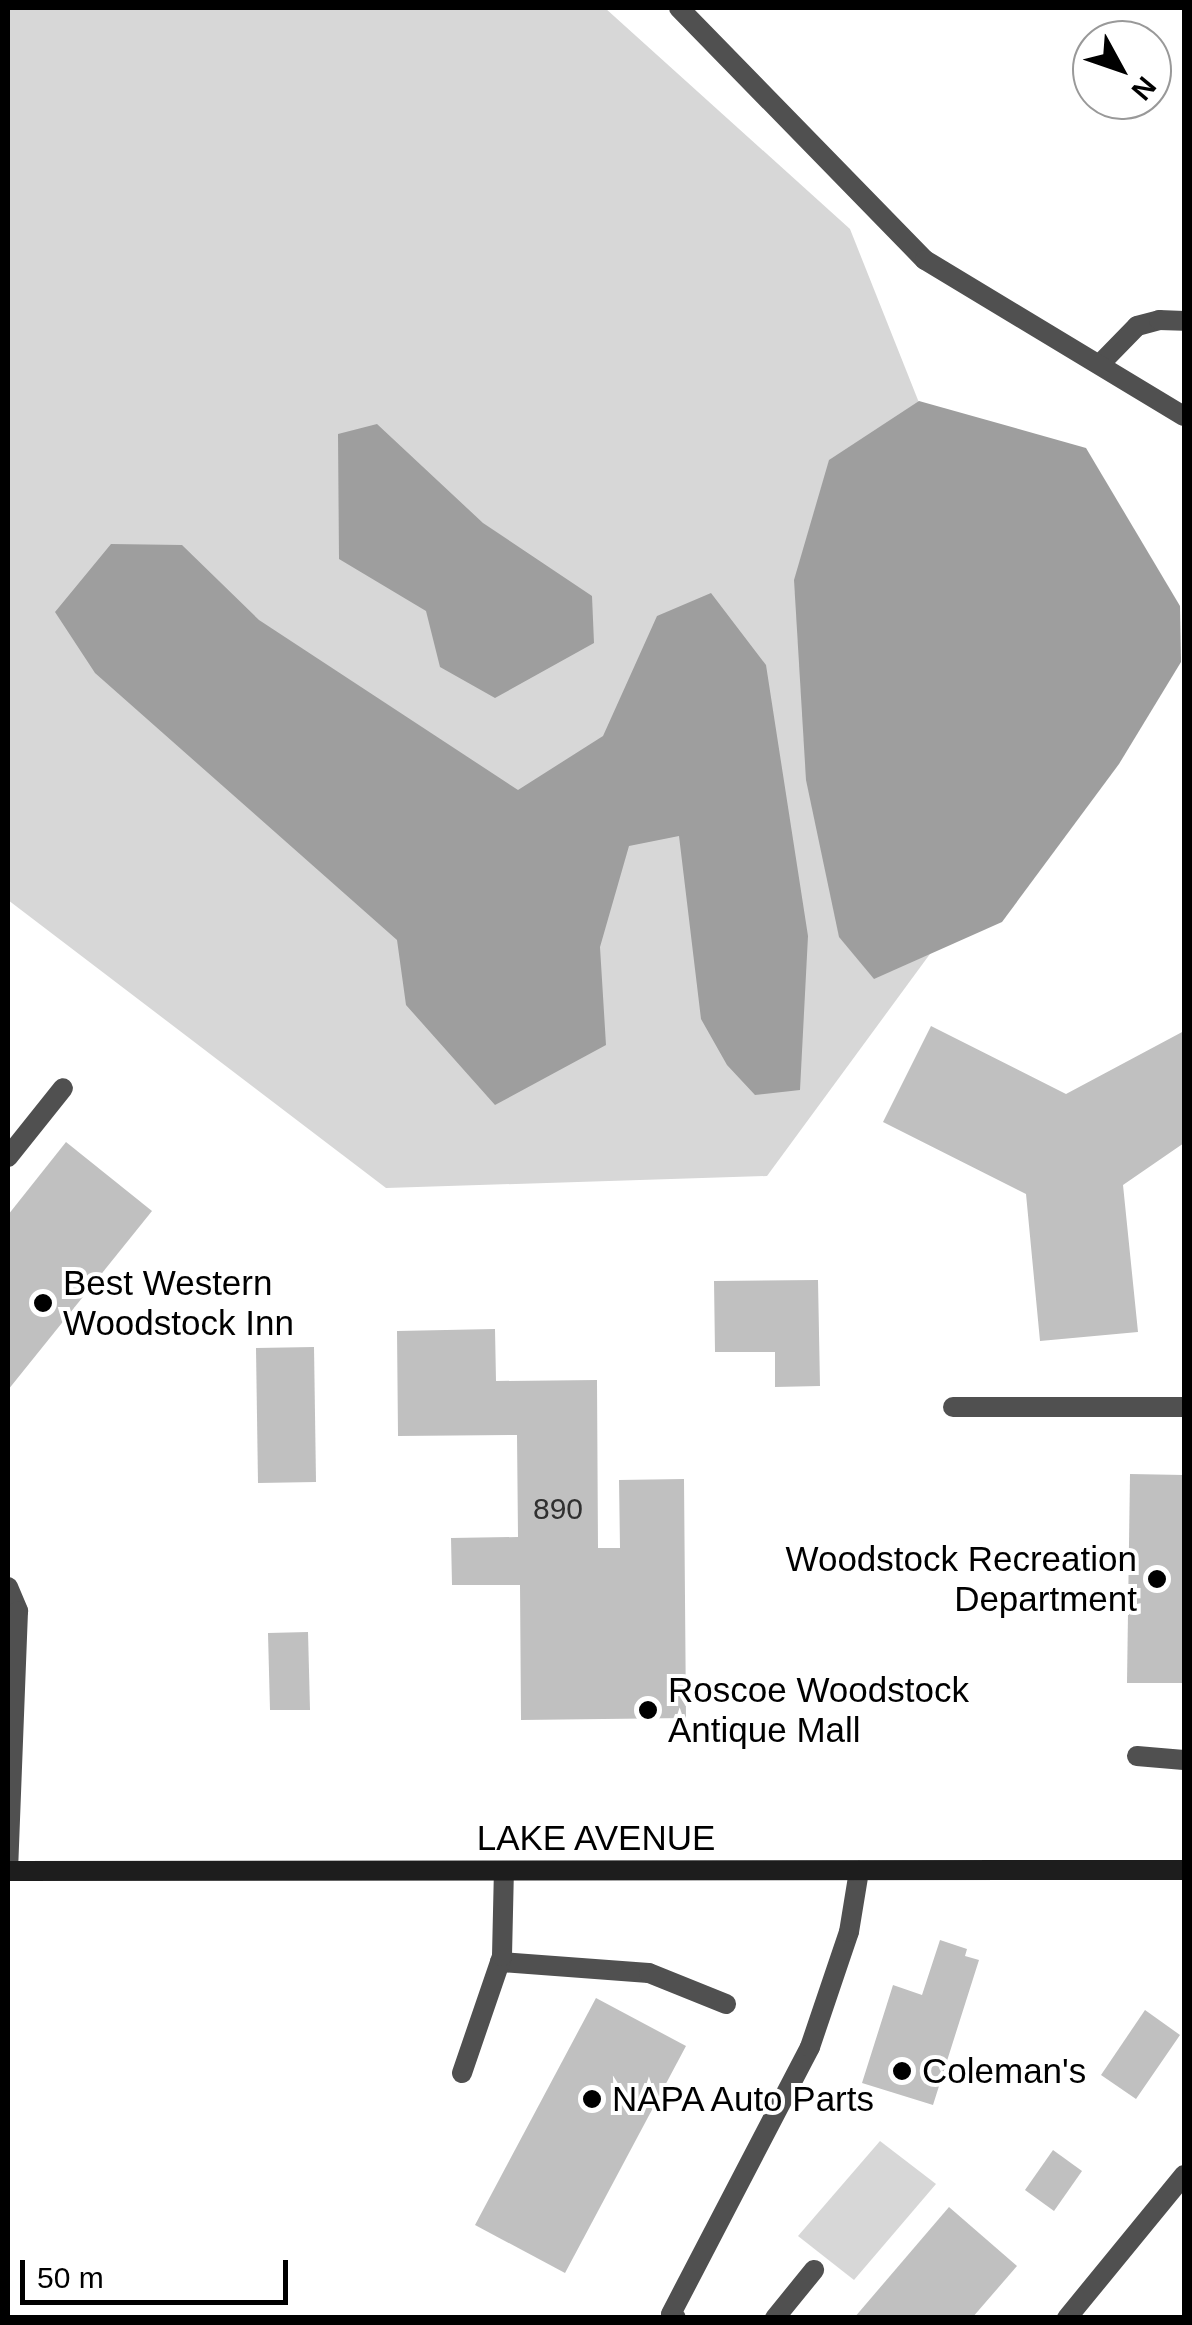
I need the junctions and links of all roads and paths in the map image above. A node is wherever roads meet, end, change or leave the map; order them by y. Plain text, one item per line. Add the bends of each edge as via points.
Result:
1 (679, 8) edge
2 (1184, 321) edge
3 (1102, 362) junction
4 (1184, 416) edge
5 (63, 1088) dead end
6 (8, 1158) edge
7 (954, 1407) dead end
8 (1184, 1408) edge
9 (8, 1587) edge
10 (1137, 1756) dead end
11 (1184, 1760) edge
12 (1184, 1870) edge
13 (8, 1871) edge
14 (504, 1871) junction
15 (860, 1871) junction
16 (500, 1962) junction
17 (726, 2004) dead end
18 (462, 2073) dead end
19 (1184, 2175) edge
20 (814, 2270) dead end
21 (676, 2318) edge
22 (775, 2318) edge
23 (1067, 2318) edge

1 - 3 street via 926,260
2 - 3 street via 1137,326
3 - 4 street
5 - 6 street
7 - 8 street
9 - 13 street via 18,1611
10 - 11 street
12 - 15 street, LAKE AVENUE
13 - 14 street, LAKE AVENUE
14 - 15 street, LAKE AVENUE
14 - 16 street
15 - 21 street via 849,1932 810,2047 671,2314
16 - 17 street via 649,1973
16 - 18 street
19 - 23 street
20 - 22 street

